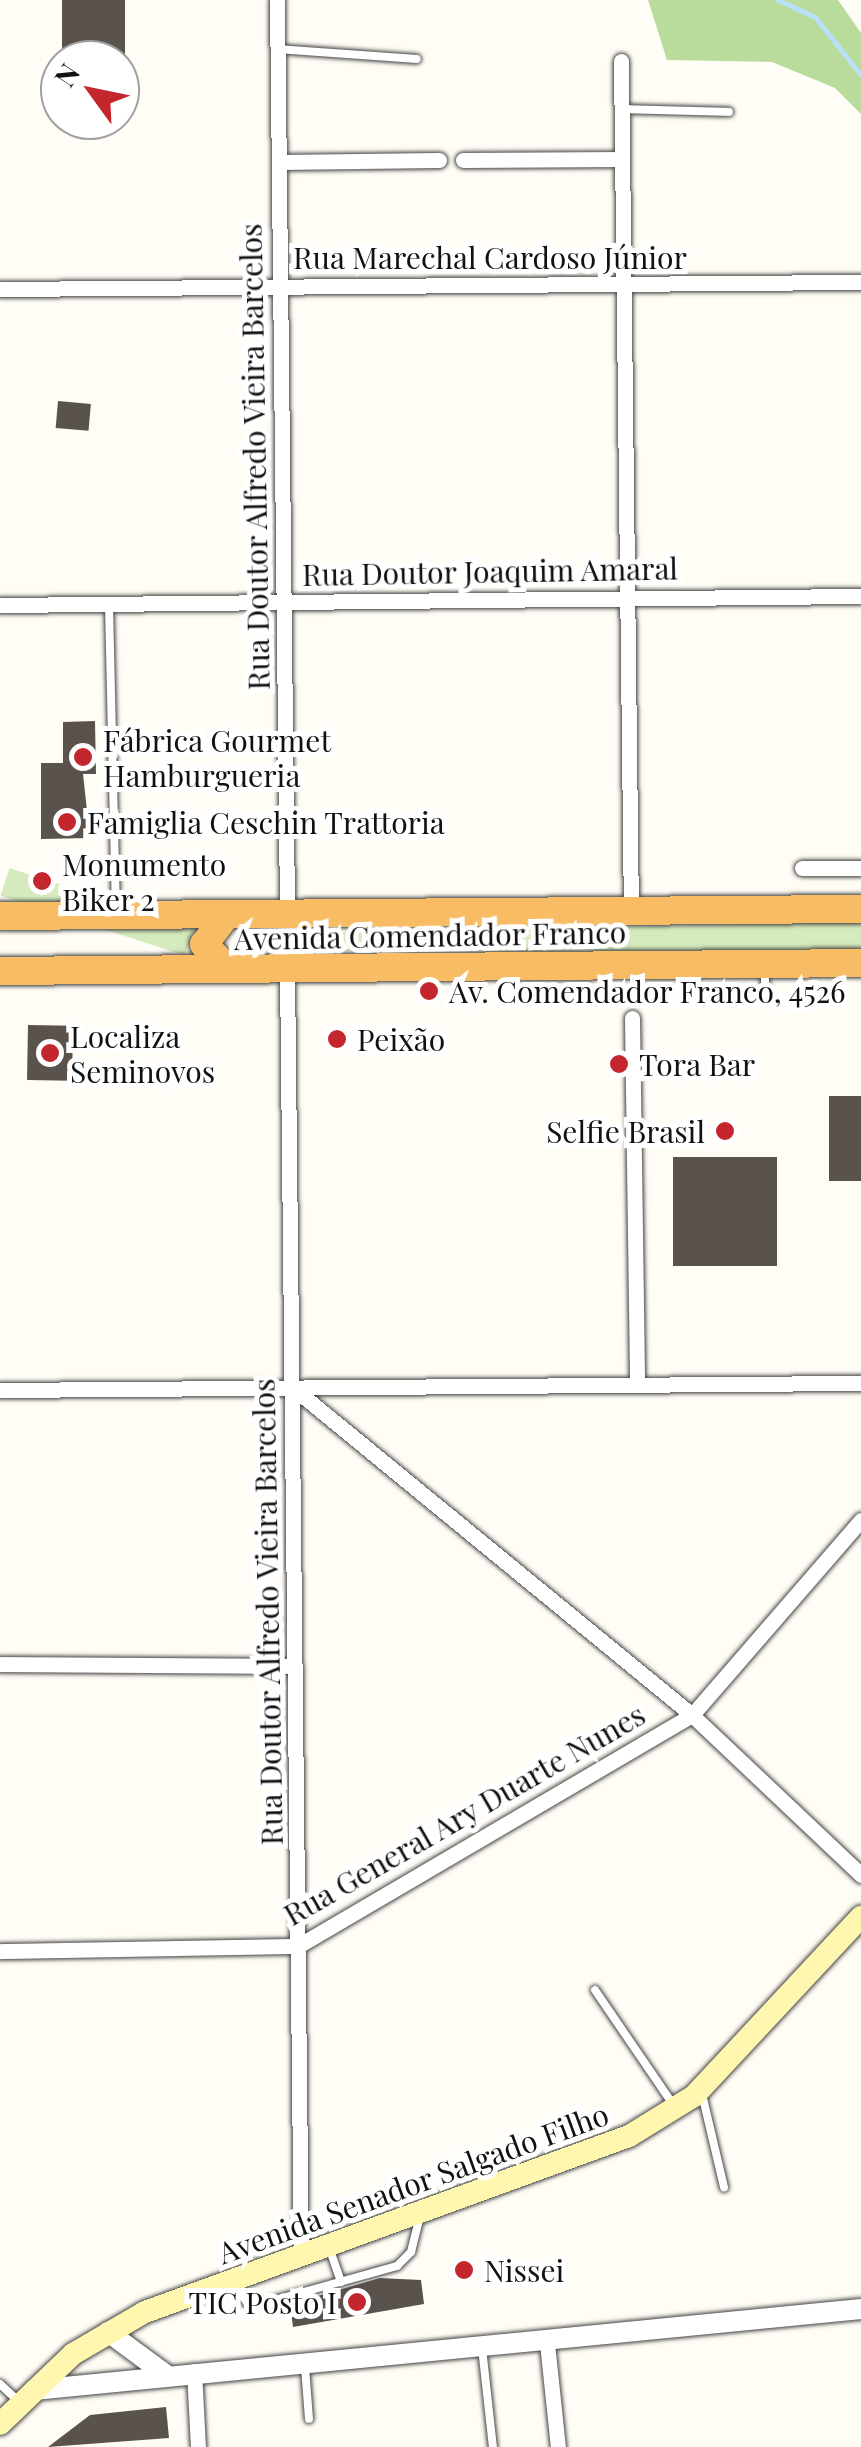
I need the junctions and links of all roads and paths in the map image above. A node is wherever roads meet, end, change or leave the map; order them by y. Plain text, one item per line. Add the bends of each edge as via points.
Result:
1 (277, 0) edge
2 (278, 49) junction
3 (416, 58) dead end
4 (622, 61) dead end
5 (622, 110) junction
6 (730, 112) dead end
7 (622, 158) junction
8 (438, 160) dead end
9 (463, 160) dead end
10 (279, 162) junction
11 (861, 282) edge
12 (630, 283) junction
13 (280, 286) junction
14 (0, 289) edge
15 (632, 595) junction
16 (861, 596) edge
17 (283, 602) junction
18 (109, 604) junction
19 (0, 605) edge
20 (802, 868) dead end
21 (861, 868) edge
22 (861, 909) edge
23 (631, 911) junction
24 (227, 914) junction
25 (287, 914) junction
26 (116, 915) junction
27 (0, 916) edge
28 (861, 963) edge
29 (765, 964) junction
30 (287, 968) junction
31 (227, 969) junction
32 (0, 971) edge
33 (765, 996) dead end
34 (632, 1018) dead end
35 (861, 1383) edge
36 (636, 1385) junction
37 (292, 1387) junction
38 (0, 1390) edge
39 (861, 1520) edge
40 (0, 1664) edge
41 (295, 1666) junction
42 (692, 1716) junction
43 (861, 1875) edge
44 (861, 1918) edge
45 (298, 1946) junction
46 (0, 1951) edge
47 (595, 1990) dead end
48 (700, 2090) junction
49 (675, 2108) junction
50 (724, 2187) dead end
51 (420, 2214) junction
52 (329, 2246) junction
53 (301, 2256) junction
54 (232, 2281) junction
55 (342, 2282) junction
56 (861, 2308) edge
57 (108, 2332) junction
58 (547, 2343) junction
59 (482, 2348) junction
60 (304, 2362) junction
61 (194, 2371) junction
62 (165, 2374) junction
63 (0, 2384) edge
64 (27, 2397) junction
65 (309, 2420) dead end
66 (0, 2424) edge
67 (198, 2447) edge
68 (494, 2447) edge
69 (558, 2447) edge

1 - 2 street, Rua Doutor Alfredo Vieira Barcelos
2 - 3 lane
2 - 10 street, Rua Doutor Alfredo Vieira Barcelos
4 - 5 street
5 - 6 lane
5 - 7 street
7 - 9 street
7 - 12 street
8 - 10 street
10 - 13 street, Rua Doutor Alfredo Vieira Barcelos
11 - 12 street, Rua Marechal Cardoso Júnior
12 - 13 street, Rua Marechal Cardoso Júnior
12 - 15 street
13 - 14 street, Rua Marechal Cardoso Júnior
13 - 17 street, Rua Doutor Alfredo Vieira Barcelos
15 - 16 street, Rua Doutor Joaquim Amaral
15 - 17 street, Rua Doutor Joaquim Amaral
15 - 23 street
17 - 18 street, Rua Doutor Joaquim Amaral
17 - 25 street, Rua Doutor Alfredo Vieira Barcelos
18 - 19 street, Rua Doutor Joaquim Amaral
18 - 26 lane
20 - 21 street
22 - 23 highway, Avenida Comendador Franco
23 - 25 highway, Avenida Comendador Franco
24 - 25 highway, Avenida Comendador Franco
24 - 26 highway, Avenida Comendador Franco
24 - 31 highway via 204,944
26 - 27 highway, Avenida Comendador Franco
28 - 29 highway, Avenida Comendador Franco
29 - 30 highway, Avenida Comendador Franco
29 - 33 lane
30 - 31 highway, Avenida Comendador Franco
30 - 37 street, Rua Doutor Alfredo Vieira Barcelos
31 - 32 highway, Avenida Comendador Franco
34 - 36 street
35 - 36 street
36 - 37 street
37 - 38 street
37 - 41 street, Rua Doutor Alfredo Vieira Barcelos
37 - 42 street
39 - 42 street, Rua General Ary Duarte Nunes
40 - 41 street
41 - 45 street, Rua Doutor Alfredo Vieira Barcelos
42 - 43 street
42 - 45 street, Rua General Ary Duarte Nunes
44 - 48 main road, Avenida Senador Salgado Filho
45 - 46 street, Rua General Ary Duarte Nunes
45 - 53 street, Rua Doutor Alfredo Vieira Barcelos
47 - 49 lane
48 - 49 main road, Avenida Senador Salgado Filho
48 - 50 lane
49 - 51 main road, Avenida Senador Salgado Filho via 614,2142
51 - 52 main road, Avenida Senador Salgado Filho
51 - 55 lane via 412,2252 397,2266
52 - 53 main road, Avenida Senador Salgado Filho
52 - 55 lane
53 - 54 main road, Avenida Senador Salgado Filho
54 - 55 lane via 250,2307
54 - 57 main road, Avenida Senador Salgado Filho
56 - 58 street
57 - 62 street
57 - 64 main road, Avenida Senador Salgado Filho
58 - 59 street
58 - 69 street
59 - 60 street
59 - 68 lane
60 - 61 street
60 - 65 lane
61 - 62 street
61 - 67 street
62 - 64 street
63 - 64 lane
64 - 66 main road, Avenida Senador Salgado Filho

